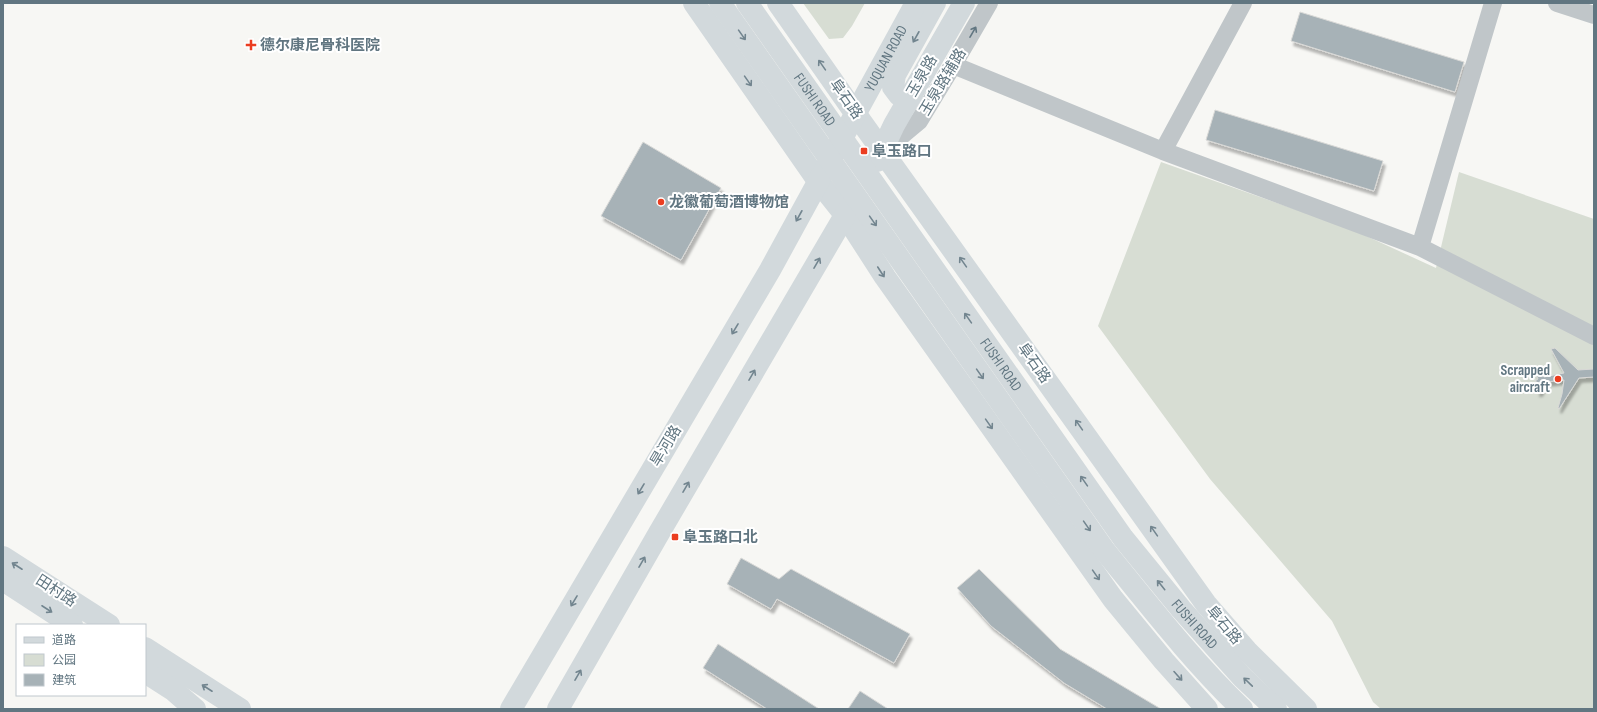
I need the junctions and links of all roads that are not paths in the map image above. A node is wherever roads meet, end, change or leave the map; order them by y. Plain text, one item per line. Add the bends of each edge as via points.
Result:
1 (694, 3) edge
2 (720, 3) edge
3 (747, 3) edge
4 (778, 3) edge
5 (916, 3) edge
6 (935, 3) edge
7 (964, 3) edge
8 (990, 3) edge
9 (1243, 3) edge
10 (1493, 3) edge
11 (1557, 3) edge
12 (1594, 15) edge
13 (954, 65) junction
14 (911, 96) junction
15 (855, 113) junction
16 (883, 151) junction
17 (1163, 151) junction
18 (818, 182) junction
19 (845, 215) junction
20 (1420, 246) junction
21 (1594, 336) edge
22 (3, 557) edge
23 (3, 580) edge
24 (70, 624) edge
25 (107, 624) edge
26 (146, 649) edge
27 (146, 673) edge
28 (195, 709) edge
29 (240, 709) edge
30 (511, 709) edge
31 (558, 709) edge
32 (1207, 709) edge
33 (1242, 709) edge
34 (1276, 709) edge
35 (1306, 709) edge

1 -> 18 main road
2 -> 33 main road, FUSHI ROAD via 1105,551 1164,624
34 -> 3 main road, FUSHI ROAD via 1242,677 1181,609 1123,538
15 -> 4 main road, 阜石路
5 - 15 main road, YUQUAN ROAD
6 -> 14 main road via 895,75 893,87 899,95
7 - 14 main road, 玉泉路
13 -> 8 street, 玉泉路辅路
9 - 17 street
10 - 20 street
11 - 12 street
13 - 16 street, 玉泉路辅路 via 919,121
13 - 17 street
14 - 16 main road, 玉泉路
15 - 16 main road, 阜石路
15 - 18 main road, YUQUAN ROAD
16 - 19 main road, 玉泉路
35 -> 16 main road, 阜石路 via 1247,651 1206,604
17 - 20 street
18 - 19 main road
18 -> 30 main road, 旱河路 via 766,277
31 -> 19 main road
19 -> 32 main road via 885,277 1114,599
20 - 21 street
25 -> 22 main road, 田村路
23 -> 24 main road, 田村路
29 -> 26 main road
27 - 28 main road

